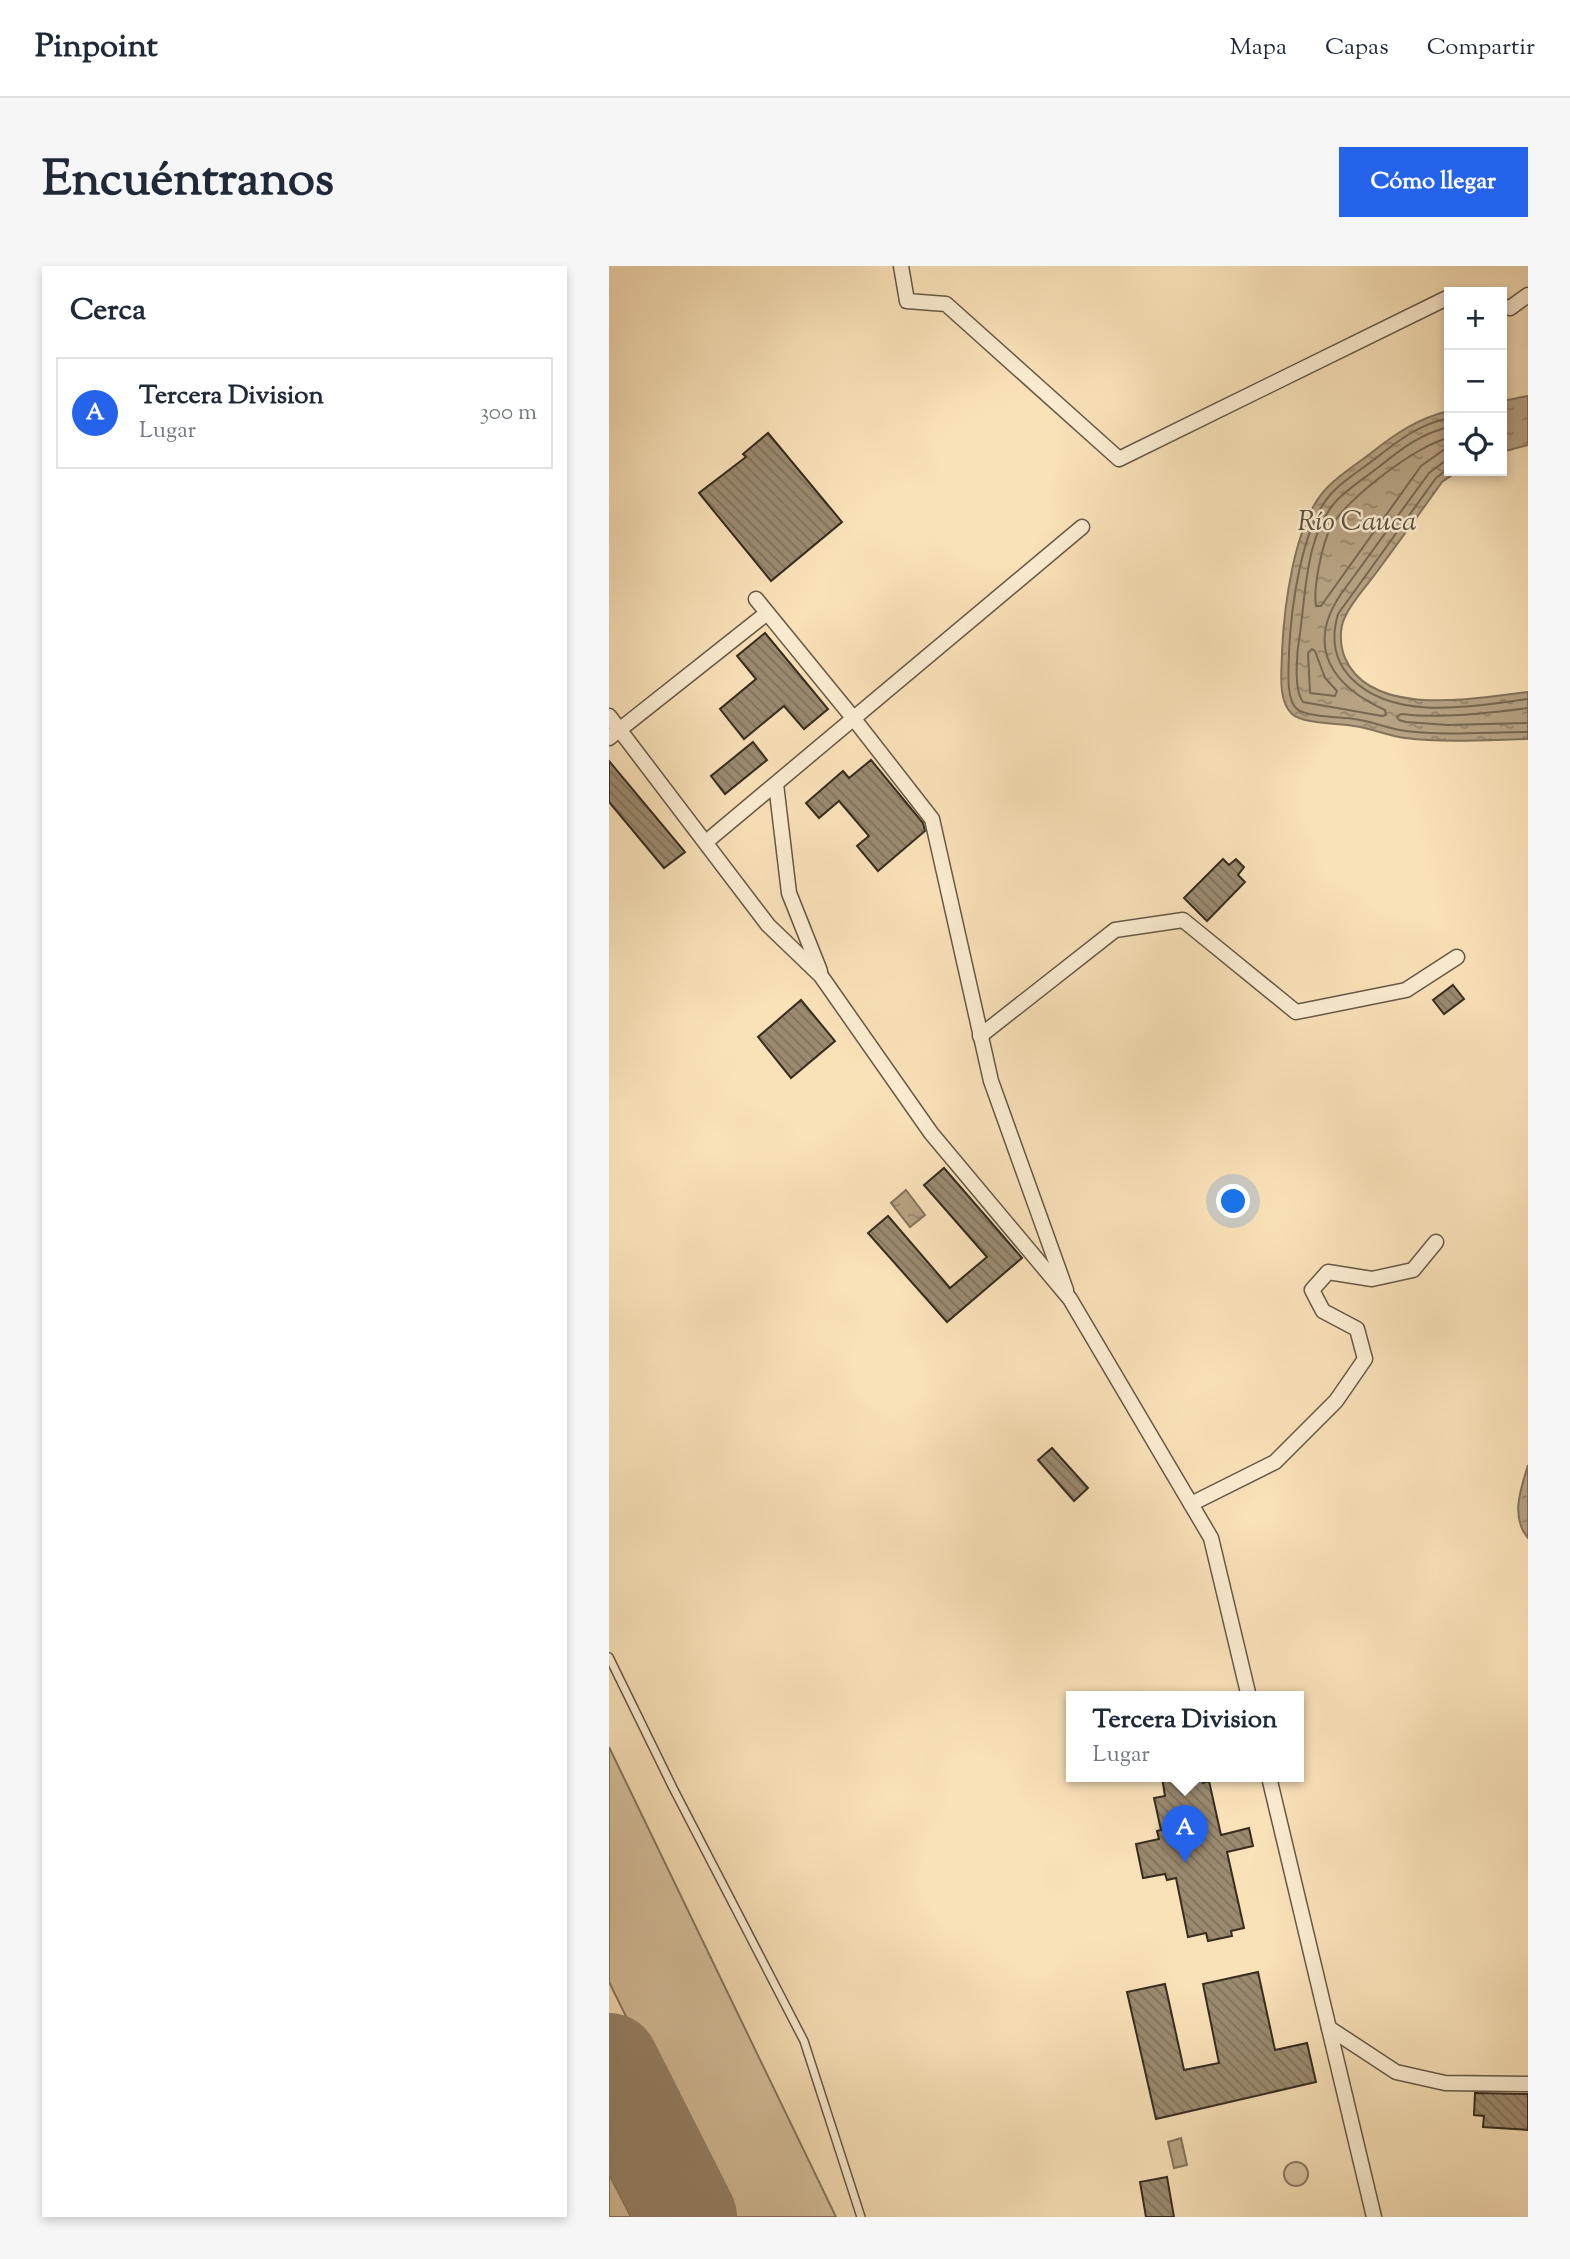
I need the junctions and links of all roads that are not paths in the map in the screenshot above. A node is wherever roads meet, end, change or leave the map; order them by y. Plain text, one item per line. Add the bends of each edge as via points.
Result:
1 (901, 266) edge
2 (1528, 295) edge
3 (1444, 299) edge
4 (1507, 307) edge
5 (1082, 527) dead end
6 (756, 599) dead end
7 (767, 612) junction
8 (609, 716) edge
9 (854, 719) junction
10 (614, 734) edge
11 (776, 784) junction
12 (706, 842) junction
13 (1457, 957) dead end
14 (821, 976) junction
15 (981, 1036) junction
16 (1436, 1242) dead end
17 (1070, 1299) junction
18 (1191, 1504) junction
19 (609, 1657) edge
20 (1248, 1691) edge
21 (1270, 1782) edge
22 (1329, 2028) junction
23 (1528, 2084) edge
24 (861, 2217) edge
25 (1374, 2217) edge

1 - 3 street via 907,302 946,304 1119,459
2 - 4 street
5 - 9 street
6 - 7 street
7 - 9 street
7 - 10 street
8 - 10 street
9 - 11 street
9 - 15 street via 932,819
10 - 12 street
11 - 12 street
11 - 14 street via 789,893
12 - 14 street via 768,925
13 - 15 street via 1406,990 1296,1012 1182,920 1115,930
14 - 17 street via 931,1133
15 - 17 street via 991,1081
16 - 18 street via 1413,1270 1372,1279 1328,1272 1311,1290 1323,1311 1357,1329 1365,1359 1336,1401 1275,1462
17 - 18 street
18 - 20 street via 1211,1538
19 - 24 lane via 804,2041
21 - 22 street
22 - 23 street via 1396,2072 1445,2083
22 - 25 street

